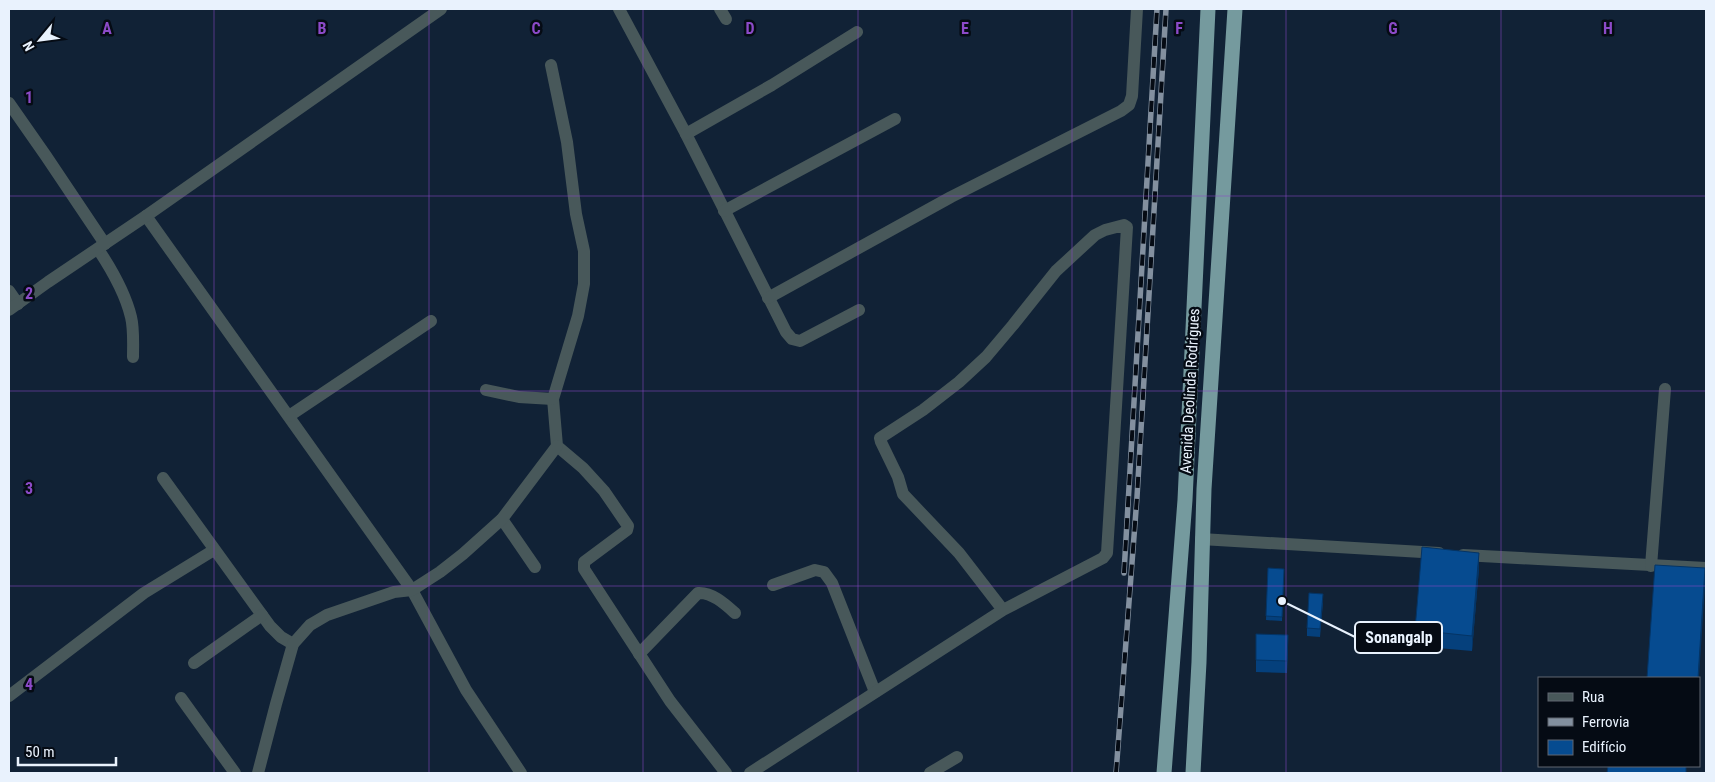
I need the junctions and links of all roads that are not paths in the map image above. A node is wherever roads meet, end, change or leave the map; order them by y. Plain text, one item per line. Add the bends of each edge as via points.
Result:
1 (441, 9) edge
2 (619, 9) edge
3 (1137, 9) edge
4 (1208, 9) edge
5 (1235, 9) edge
6 (857, 32) dead end
7 (551, 65) dead end
8 (9, 103) edge
9 (894, 119) dead end
10 (686, 134) junction
11 (724, 212) junction
12 (146, 216) junction
13 (101, 246) junction
14 (9, 291) edge
15 (768, 298) junction
16 (13, 307) edge
17 (859, 310) dead end
18 (431, 321) dead end
19 (134, 357) dead end
20 (1665, 389) dead end
21 (486, 390) dead end
22 (554, 399) junction
23 (289, 416) junction
24 (556, 446) junction
25 (163, 478) dead end
26 (502, 519) junction
27 (1202, 539) junction
28 (214, 550) junction
29 (1651, 566) junction
30 (536, 567) dead end
31 (1706, 568) edge
32 (773, 585) dead end
33 (412, 590) junction
34 (1003, 610) junction
35 (736, 613) dead end
36 (262, 615) junction
37 (293, 644) junction
38 (639, 654) junction
39 (194, 663) dead end
40 (875, 692) junction
41 (9, 696) edge
42 (181, 698) dead end
43 (957, 757) dead end
44 (235, 773) edge
45 (258, 773) edge
46 (521, 773) edge
47 (726, 773) edge
48 (750, 773) edge
49 (930, 773) edge
50 (1164, 773) edge
51 (1192, 773) edge

1 - 12 street
2 - 10 street
3 - 15 street via 1129,105 951,197
4 - 50 highway, Avenida Deolinda Rodrigues via 1185,500
5 - 27 highway, Avenida Deolinda Rodrigues
6 - 10 street
7 - 22 street via 584,251 584,284 578,316
8 - 13 street
9 - 11 street
10 - 11 street
11 - 15 street
12 - 13 street
12 - 23 street
13 - 16 street
13 - 19 street via 126,300
14 - 16 street
15 - 17 street via 786,332 792,339 800,341
18 - 23 street
20 - 29 street
21 - 22 street via 519,397
22 - 24 street
23 - 33 street
24 - 26 street
24 - 38 street via 604,491 626,523 627,530 584,562 584,569
25 - 28 street
26 - 30 street
26 - 33 street via 463,554
27 - 29 street
27 - 51 highway, Avenida Deolinda Rodrigues
28 - 36 street
28 - 41 street via 144,593
29 - 31 street
32 - 40 street via 815,570 824,572 832,583
33 - 37 street via 394,592 327,615 310,625
33 - 46 street via 466,690
34 - 34 street via 959,552 903,494 880,438 923,410 986,357 1056,271 1095,235 1124,225 1127,227 1107,553
34 - 40 street
35 - 38 street via 723,602 698,593
36 - 37 street via 280,637
36 - 39 street
37 - 45 street
38 - 47 street via 670,701
40 - 48 street
42 - 44 street
43 - 49 street

